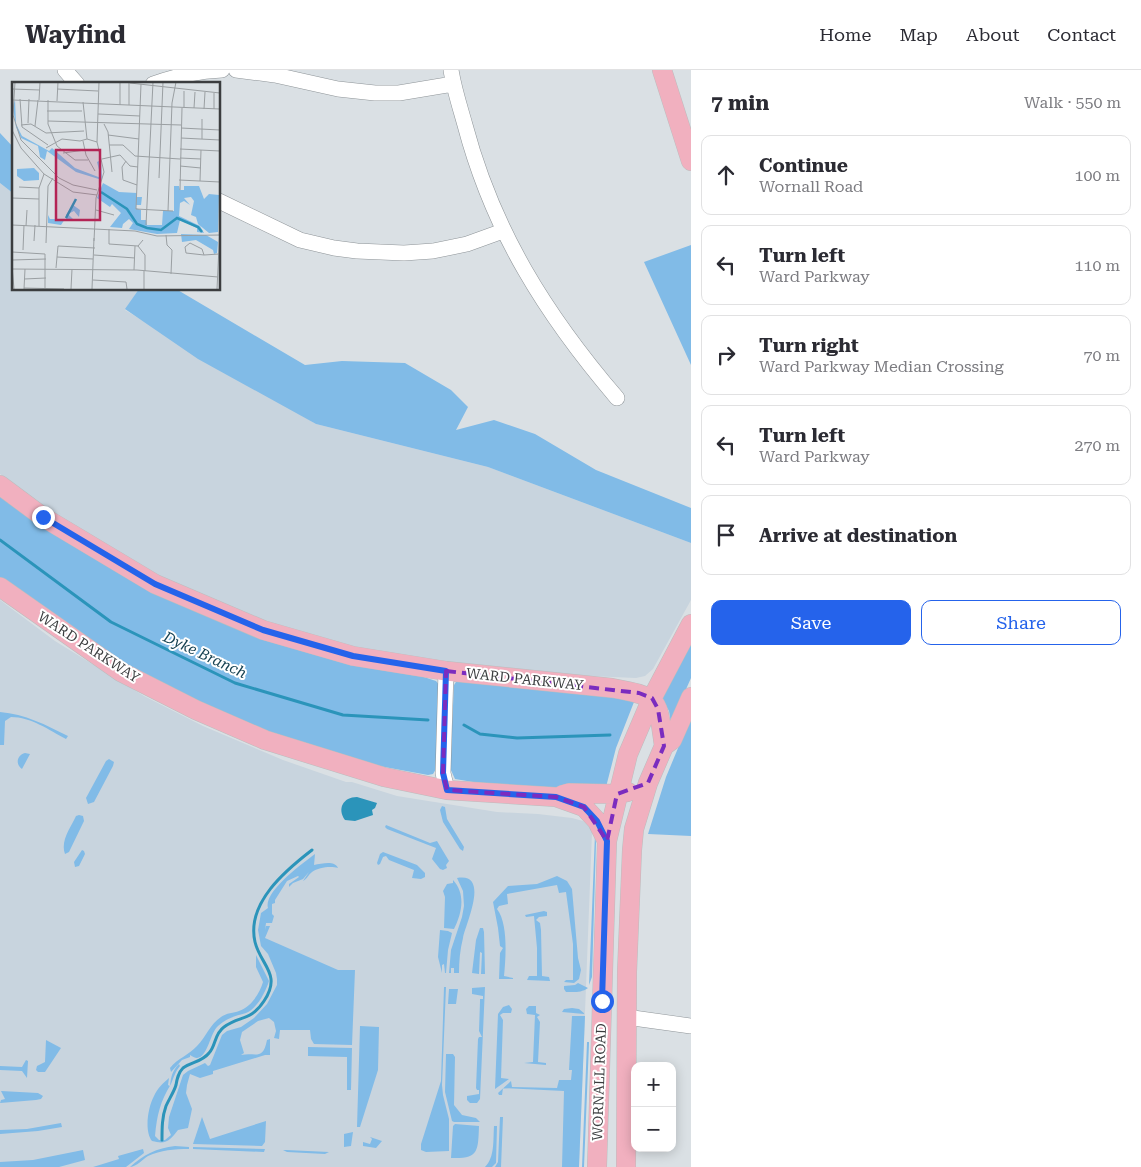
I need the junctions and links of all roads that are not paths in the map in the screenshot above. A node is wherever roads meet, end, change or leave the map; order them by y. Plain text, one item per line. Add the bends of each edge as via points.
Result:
1 (65, 70) edge
2 (222, 70) edge
3 (236, 70) edge
4 (662, 70) edge
5 (452, 77) edge
6 (75, 82) edge
7 (158, 82) edge
8 (691, 160) edge
9 (220, 201) edge
10 (503, 230) junction
11 (617, 398) dead end
12 (0, 485) edge
13 (0, 587) edge
14 (691, 624) edge
15 (446, 671) junction
16 (691, 697) edge
17 (652, 698) junction
18 (664, 746) junction
19 (648, 783) junction
20 (447, 790) junction
21 (617, 794) junction
22 (556, 797) junction
23 (607, 841) junction
24 (626, 1017) junction
25 (691, 1026) edge
26 (627, 1165) edge
27 (597, 1167) edge

1 - 6 street
2 - 7 street via 174,76
3 - 5 street via 375,94 399,93
4 - 8 main road
5 - 10 street via 474,160
9 - 10 street via 300,240 357,252 432,250 467,244
10 - 11 street via 556,322
12 - 15 main road, WARD PARKWAY via 43,517 155,584 263,630 353,656
13 - 20 main road, WARD PARKWAY via 121,672 196,710 265,740 384,777
14 - 17 main road, WORNALL ROAD
15 - 17 main road, WARD PARKWAY via 612,688
15 - 20 street via 443,773
16 - 18 main road, WORNALL ROAD via 672,740
17 - 18 main road via 658,709
17 - 21 main road, WORNALL ROAD via 628,754
18 - 19 main road, WORNALL ROAD
19 - 21 main road, WARD PARKWAY
19 - 24 main road, WORNALL ROAD via 634,829 632,850
20 - 22 main road, WARD PARKWAY
21 - 22 main road, WARD PARKWAY via 569,793
21 - 23 main road, WORNALL ROAD
22 - 23 main road, WARD PARKWAY via 584,807 597,821
23 - 27 main road, WORNALL ROAD
24 - 25 street
24 - 26 main road, WORNALL ROAD

